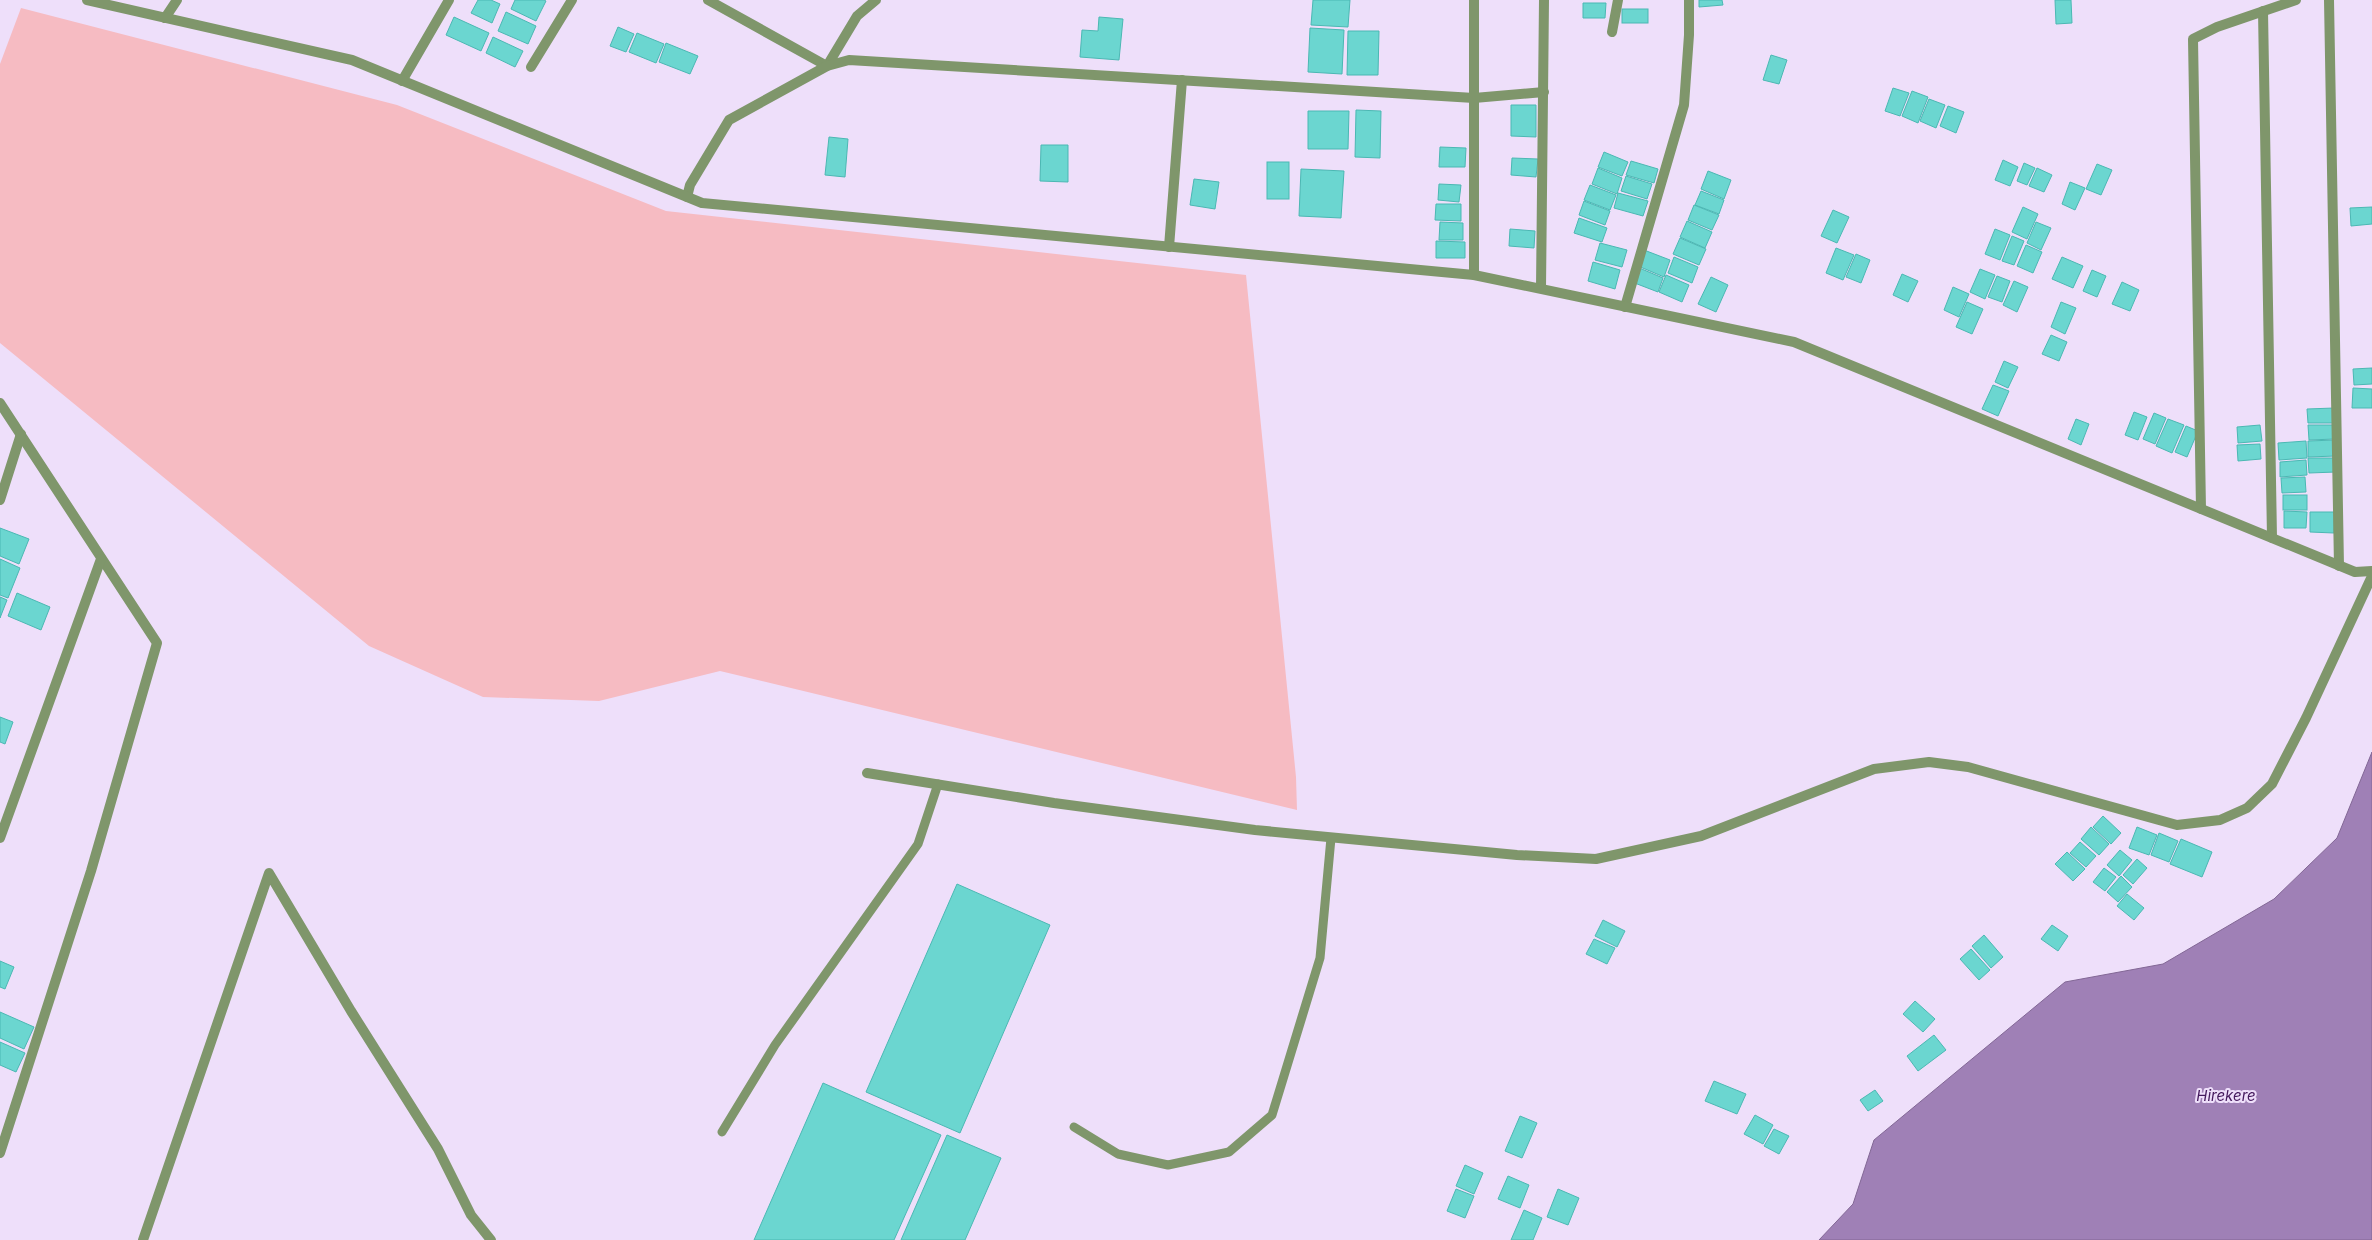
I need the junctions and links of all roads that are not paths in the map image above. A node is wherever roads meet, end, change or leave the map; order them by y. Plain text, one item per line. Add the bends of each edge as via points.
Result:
1 (87, 0) edge
2 (177, 0) edge
3 (449, 0) edge
4 (572, 0) edge
5 (708, 0) edge
6 (876, 0) edge
7 (1474, 0) edge
8 (1544, 0) edge
9 (1618, 0) edge
10 (1689, 0) edge
11 (2296, 0) edge
12 (2329, 0) edge
13 (2264, 11) junction
14 (165, 18) junction
15 (1612, 32) dead end
16 (827, 66) junction
17 (531, 67) dead end
18 (1182, 80) junction
19 (402, 81) junction
20 (1544, 92) junction
21 (1474, 98) junction
22 (686, 197) junction
23 (1169, 247) junction
24 (1474, 274) junction
25 (1541, 288) junction
26 (1625, 306) junction
27 (0, 403) edge
28 (20, 434) junction
29 (0, 500) edge
30 (2201, 509) junction
31 (2272, 538) junction
32 (101, 559) junction
33 (2339, 566) junction
34 (2372, 572) edge
35 (2372, 576) edge
36 (867, 773) dead end
37 (938, 784) junction
38 (0, 838) edge
39 (1331, 838) junction
40 (1074, 1127) dead end
41 (722, 1132) dead end
42 (0, 1153) edge
43 (143, 1240) edge
44 (491, 1240) edge

1 - 14 street
2 - 14 street
3 - 19 street
4 - 17 street
5 - 16 street
6 - 16 street via 857,16
7 - 21 street
8 - 20 street
9 - 15 street
10 - 26 street via 1684,105
11 - 13 street
12 - 33 street
13 - 30 street via 2193,39
13 - 31 street
14 - 19 street via 352,60
16 - 18 street via 849,60
16 - 22 street via 729,120
18 - 21 street
18 - 23 street
19 - 22 street
20 - 21 street
20 - 25 street
21 - 24 street
22 - 23 street via 702,203 799,214
23 - 24 street
24 - 25 street
25 - 26 street
26 - 30 street via 1794,342
27 - 28 street
28 - 29 street
28 - 32 street
30 - 31 street
31 - 33 street
32 - 38 street
32 - 42 street via 157,643 91,871
33 - 34 street via 2355,572
35 - 39 street via 2272,784 2247,808 2220,820 2177,825 1968,766 1928,762 1874,769 1701,836 1596,859
36 - 37 street
37 - 39 street via 1054,803
37 - 41 lane via 918,844 775,1045
39 - 40 lane via 1320,958 1272,1115 1229,1152 1168,1165 1118,1154
43 - 44 street via 269,873 438,1149 471,1215

